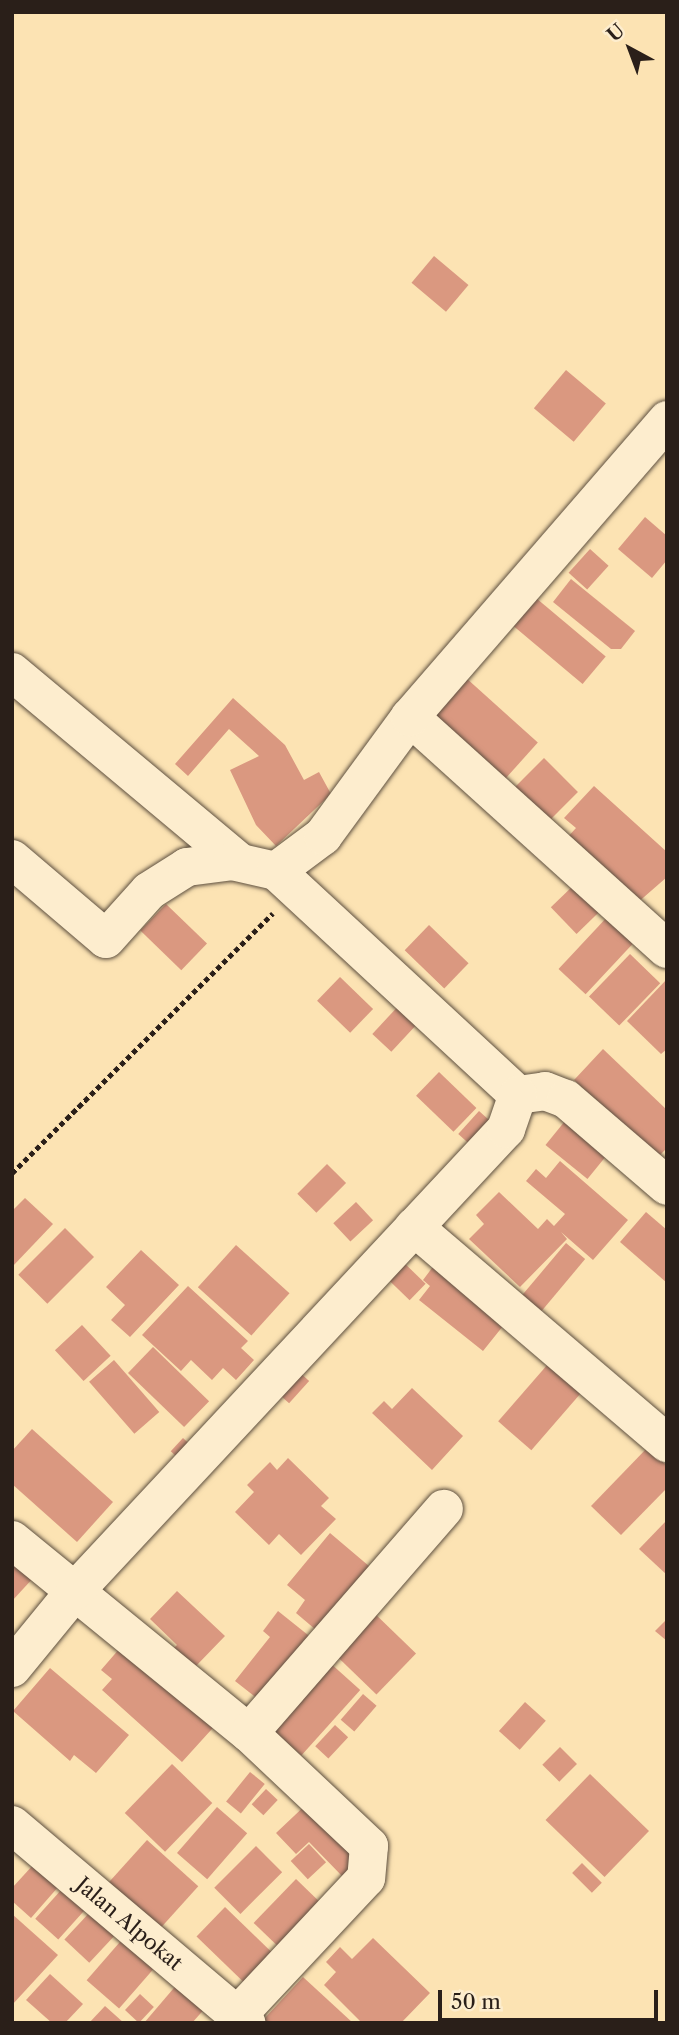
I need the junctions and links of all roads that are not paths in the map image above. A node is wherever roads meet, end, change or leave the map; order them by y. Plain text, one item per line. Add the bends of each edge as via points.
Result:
1 (667, 420) edge
2 (12, 672) edge
3 (410, 717) junction
4 (12, 859) edge
5 (239, 862) junction
6 (286, 880) junction
7 (667, 949) edge
8 (518, 1095) junction
9 (667, 1186) edge
10 (414, 1227) junction
11 (667, 1443) edge
12 (444, 1509) dead end
13 (12, 1540) edge
14 (75, 1591) junction
15 (12, 1668) edge
16 (249, 1733) junction
17 (12, 1825) edge
18 (242, 2019) edge

1 - 3 street
2 - 5 street
3 - 6 street
3 - 7 street
4 - 5 street via 107,939 149,891 187,867
5 - 6 street
6 - 8 street
8 - 9 street via 545,1091 566,1099
8 - 10 street via 506,1129
10 - 11 street
10 - 14 street
12 - 16 street
13 - 14 street
14 - 15 street
14 - 16 street
16 - 18 street via 369,1846 371,1864 366,1878
17 - 18 street, Jalan Alpokat

